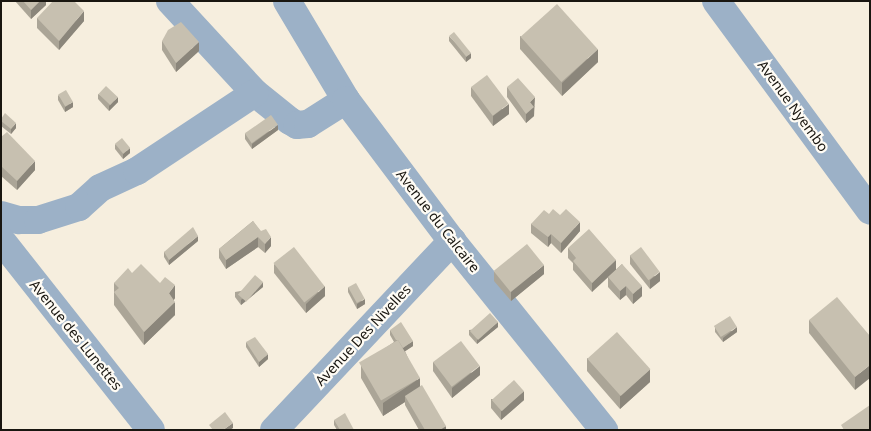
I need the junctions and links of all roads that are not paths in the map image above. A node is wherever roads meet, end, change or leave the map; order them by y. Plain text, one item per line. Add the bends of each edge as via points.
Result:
1 (170, 1) edge
2 (287, 1) edge
3 (716, 1) edge
4 (255, 93) junction
5 (346, 100) junction
6 (870, 211) edge
7 (1, 215) edge
8 (1, 240) edge
9 (452, 241) junction
10 (151, 430) edge
11 (274, 430) edge
12 (604, 430) edge

1 - 4 street
2 - 5 street, Avenue du Calcaire
3 - 6 street, Avenue Nyembo
4 - 5 street via 297,125 313,122
4 - 7 street via 137,171 100,188 80,207 38,220 19,220
5 - 9 street, Avenue du Calcaire
8 - 10 street, Avenue des Lunettes
9 - 11 street, Avenue Des Nivelles
9 - 12 street, Avenue du Calcaire

